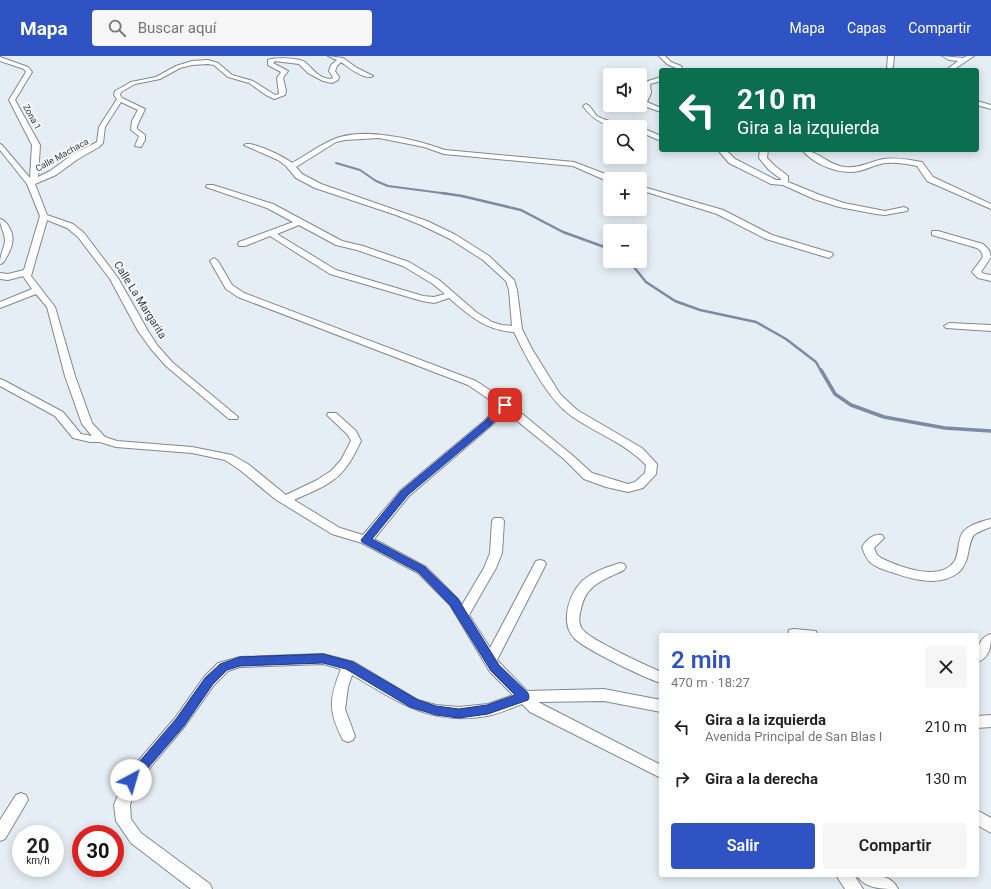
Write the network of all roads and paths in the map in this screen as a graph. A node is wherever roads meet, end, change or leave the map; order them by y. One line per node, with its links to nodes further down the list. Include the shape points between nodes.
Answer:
1 (331, 56): 7 (street)
2 (662, 56): 10 (street)
3 (891, 56): 9 (street)
4 (944, 56): 8 (street)
5 (971, 56): 8 (street)
6 (0, 59): 30 (street, Zona 1, via 26,68 29,72 12,100 36,145 35,176)
7 (341, 59): 12 (street); 14 (street, Calle Machaca, via 334,65 332,71 336,77 332,82 308,70 301,62 274,59 270,61 270,64 285,71 280,78 283,91 278,96 268,94 251,82 230,76 216,64 208,62 185,65 158,78 133,83 118,91 116,95)
8 (963, 60): 11 (street)
9 (890, 67)
10 (679, 68)
11 (952, 68)
12 (370, 76)
13 (659, 80): 18 (street, via 647,83 648,93 644,102)
14 (120, 99): 24 (street, via 142,109 135,118 134,125 134,130 142,135); 30 (street, Calle Machaca, via 102,127 100,143 97,146 75,157 53,173)
15 (979, 104): 17 (street)
16 (586, 106): 19 (street, via 595,117)
17 (991, 107)
18 (659, 109)
19 (603, 121)
20 (647, 132): 21 (street)
21 (659, 138)
22 (248, 145): 28 (street, via 281,158)
23 (0, 146): 30 (street)
24 (140, 146)
25 (724, 152): 31 (street, via 732,161 774,182)
26 (764, 152): 31 (street, via 763,158 785,178)
27 (808, 152): 34 (street, via 832,166 851,170 885,161 919,164 930,179)
28 (291, 167): 29 (street, via 334,141 379,136 426,145 444,152 574,164); 53 (street, via 299,176 318,186 424,223 453,237 486,258 510,280)
29 (603, 176)
30 (31, 183): 36 (street)
31 (784, 183): 35 (street, via 842,205 885,213)
32 (210, 187): 38 (street, via 270,206)
33 (647, 190): 42 (street, via 720,212 769,237)
34 (991, 209)
35 (904, 210)
36 (44, 216): 45 (street); 57 (street, Calle La Margarita, via 70,226 80,235 114,278 154,347 169,364)
37 (0, 221): 43 (street, via 9,238 9,248)
38 (300, 222): 39 (street); 49 (street, via 339,243 406,264 436,282)
39 (270, 233): 41 (street); 49 (street, via 333,272 422,298 434,300)
40 (935, 233): 47 (street, via 980,246 985,250 987,257 976,272)
41 (242, 244)
42 (829, 255)
43 (0, 261)
44 (214, 261): 55 (street, via 229,287 241,295 472,383)
45 (28, 272): 46 (street, via 8,277); 48 (street, via 27,276)
46 (0, 276)
47 (991, 278)
48 (37, 290): 50 (street); 58 (street, via 51,307 70,376 87,424)
49 (451, 295): 53 (street, via 489,324)
50 (0, 305)
51 (949, 326): 52 (street)
52 (991, 328)
53 (517, 329): 55 (street, via 556,396 573,412 638,450 652,464 650,474 639,485 628,488 588,476)
54 (0, 382): 58 (street, via 59,414 77,436)
55 (505, 405): 63 (street, via 488,423 405,493)
56 (332, 415): 59 (street, via 352,433 356,441 340,468 325,480)
57 (233, 417)
58 (101, 439): 59 (street, via 116,444 192,450 228,457)
59 (285, 500): 63 (street, via 336,531)
60 (498, 520): 66 (street, via 496,553)
61 (991, 523): 62 (street, via 975,528 968,534 961,560 955,569 941,575 923,576 874,559 868,547)
62 (878, 538)
63 (366, 540): 66 (street, via 422,570 454,602)
64 (540, 564): 69 (street)
65 (620, 567): 71 (street, via 590,581 577,597 572,621 578,634 598,647)
66 (462, 616): 69 (street)
67 (991, 639): 68 (street)
68 (979, 654)
69 (490, 660): 72 (street)
70 (349, 666): 72 (street, via 414,704 436,711 459,713 488,710); 76 (street, via 341,687 338,709); 84 (street, via 323,659 301,658 240,662 224,667 209,681 180,722 131,780 122,805 124,821 136,838)
71 (659, 677)
72 (524, 697): 73 (street, via 604,695); 77 (street, via 535,708)
73 (659, 706)
74 (991, 721): 75 (street)
75 (979, 722)
76 (348, 736)
77 (659, 771)
78 (21, 800): 81 (street)
79 (979, 818): 80 (street)
80 (991, 826)
81 (0, 834)
82 (846, 877): 85 (street)
83 (869, 877): 86 (street)
84 (204, 889)
85 (855, 889)
86 (890, 889)

